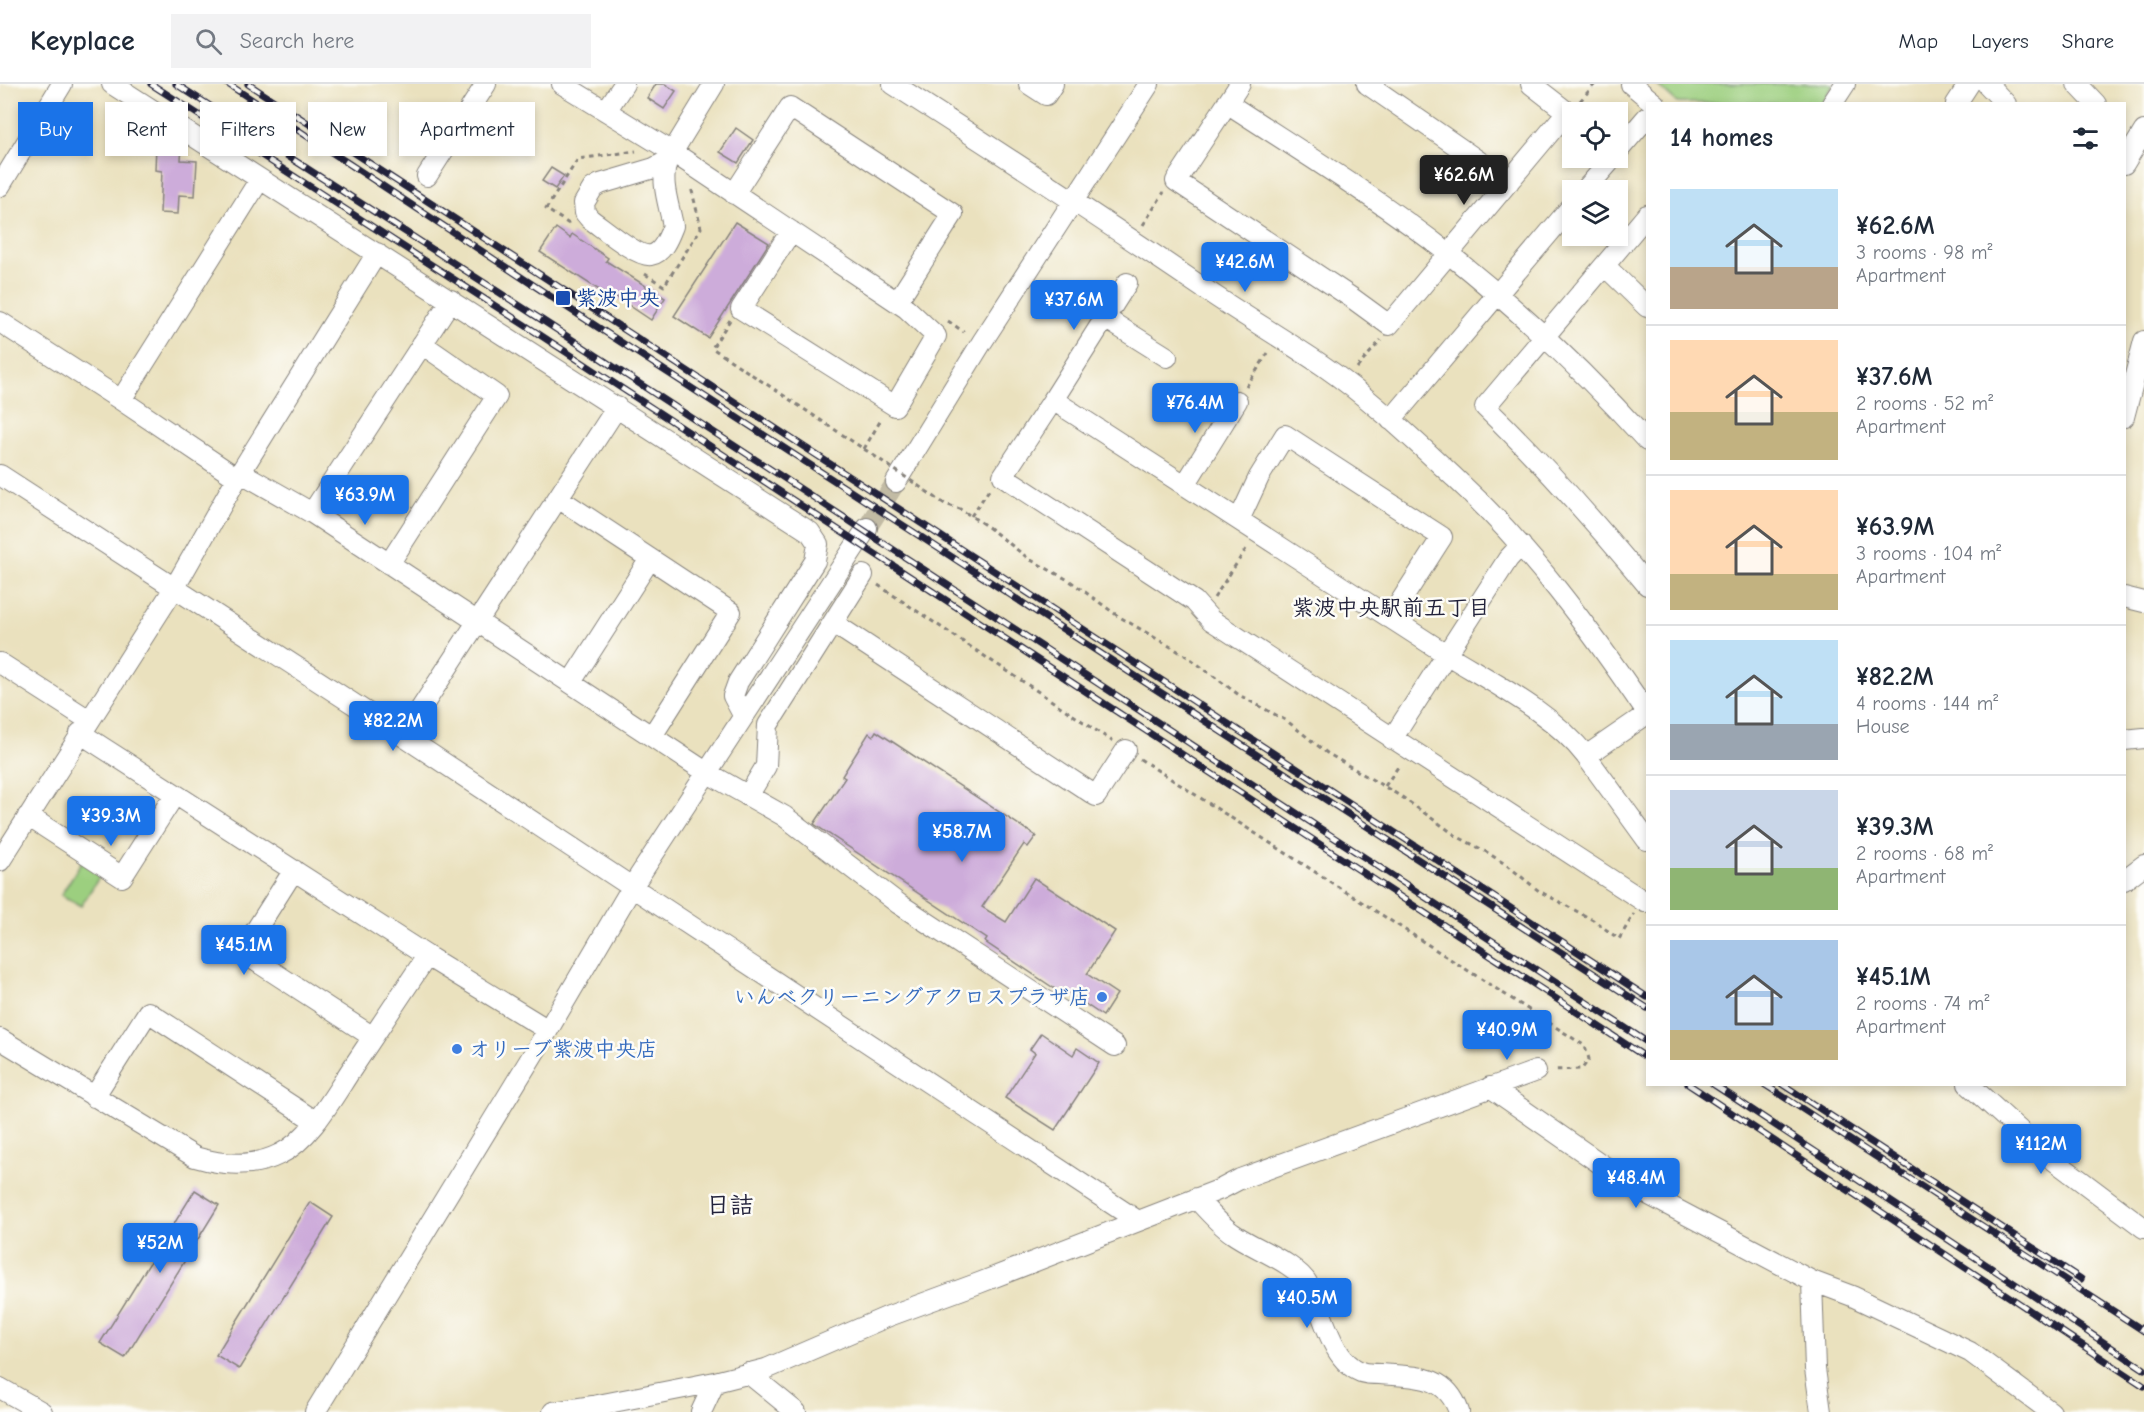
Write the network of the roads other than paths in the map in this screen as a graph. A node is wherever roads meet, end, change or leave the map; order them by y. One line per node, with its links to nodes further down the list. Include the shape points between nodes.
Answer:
1 (62, 84): 36 (street)
2 (112, 84): 33 (street)
3 (486, 84): 32 (street)
4 (562, 84): 25 (street)
5 (624, 84): 25 (street)
6 (714, 84): 29 (street)
7 (893, 84): 38 (street)
8 (1029, 84): 9 (street, via 1046,95)
9 (1053, 84)
10 (1149, 84): 38 (street)
11 (1240, 84): 24 (street)
12 (1366, 84): 35 (street)
13 (1531, 84): 35 (street, via 1567,112)
14 (1631, 84): 19 (street)
15 (1845, 84): 20 (street)
16 (1970, 84): 21 (street)
17 (1987, 84): 22 (street)
18 (2077, 84): 23 (street)
19 (1653, 102)
20 (1833, 102)
21 (1957, 102)
22 (2004, 102)
23 (2094, 102)
24 (1227, 103): 43 (street, via 1392,212); 43 (street, via 1176,181 1389,325)
25 (606, 111): 29 (street)
26 (1646, 118): 28 (street)
27 (2137, 138): 30 (street)
28 (1628, 139)
29 (669, 156): 29 (street, via 663,172 673,226 661,249 648,256 590,219 584,203 600,184 654,168); 37 (street)
30 (2126, 160)
31 (1604, 168): 34 (street)
32 (427, 176)
33 (260, 179): 42 (street); 57 (street)
34 (1594, 180)
35 (1509, 182): 43 (street)
36 (0, 186)
37 (734, 194): 41 (street); 48 (street, via 790,107 953,214)
38 (1073, 201): 62 (street, via 1324,367); 66 (street)
39 (1646, 216): 44 (street)
40 (1562, 218): 46 (street)
41 (791, 231): 48 (street); 48 (street, via 741,309 895,406 936,336)
42 (377, 253): 47 (street); 65 (street)
43 (1448, 254): 46 (street)
44 (1605, 266): 49 (street); 52 (street)
45 (1127, 283): 50 (street)
46 (1497, 295): 52 (street); 62 (street)
47 (451, 300): 54 (street); 60 (street)
48 (897, 302)
49 (1646, 306)
50 (1105, 318): 55 (street); 58 (street)
51 (0, 322): 57 (street)
52 (1545, 336): 63 (street); 76 (street, via 1485,407 1586,510)
53 (2144, 340): 56 (street)
54 (422, 345): 69 (street); 74 (street, via 497,396)
55 (1167, 357)
56 (2142, 361): 61 (street)
57 (121, 400): 65 (street)
58 (1053, 400): 67 (street); 93 (street, via 1003,476 1194,601 1211,620)
59 (1237, 401): 67 (street)
60 (617, 407): 68 (street); 87 (street, via 810,531 818,544 815,561 738,682 733,696)
61 (2126, 411)
62 (1391, 420): 72 (street, via 1457,479)
63 (1646, 440)
64 (0, 475): 77 (street)
65 (237, 478): 69 (street, via 248,476); 77 (street)
66 (896, 482)
67 (1185, 485): 70 (street)
68 (558, 498): 73 (street); 81 (street)
69 (312, 513): 74 (street)
70 (1239, 520): 80 (street); 80 (street, via 1285,435 1442,537)
71 (867, 528): 87 (street)
72 (1521, 545): 83 (street); 86 (street, via 1572,608)
73 (650, 559): 85 (street); 91 (street, via 731,612)
74 (389, 564): 81 (street)
75 (863, 575): 82 (street)
76 (1646, 584)
77 (175, 587): 89 (street); 90 (street)
78 (2126, 598): 79 (street)
79 (2144, 602)
80 (1390, 618): 83 (street)
81 (477, 622): 85 (street); 90 (street)
82 (833, 623): 95 (street, via 1096,796); 99 (street, via 768,725 766,766)
83 (1446, 654): 93 (street); 96 (street, via 1549,721)
84 (0, 663): 89 (street)
85 (571, 682): 91 (street)
86 (1646, 713)
87 (743, 715): 97 (street)
88 (1646, 715): 96 (street)
89 (84, 727): 98 (street); 100 (street)
90 (403, 736): 106 (street)
91 (652, 736): 97 (street)
92 (2144, 738): 94 (street)
93 (1392, 739): 107 (street)
94 (2126, 740)
95 (1126, 750)
96 (1586, 756): 101 (street)
97 (706, 772): 99 (street); 106 (street)
98 (175, 794): 100 (street, via 122,877); 104 (street)
99 (748, 796): 112 (street, via 784,816 899,904)
100 (28, 816): 102 (street)
101 (1646, 839)
102 (0, 861)
103 (2144, 865): 105 (street)
104 (294, 870): 108 (street); 110 (street, via 242,952)
105 (2126, 878)
106 (632, 887): 109 (street); 119 (street)
107 (1644, 900)
108 (427, 956): 109 (street); 110 (street)
109 (548, 1030): 126 (street)
110 (373, 1037): 117 (street)
111 (0, 1039): 116 (street)
112 (1115, 1046)
113 (1536, 1071): 115 (street)
114 (1970, 1086): 120 (street, via 2048,1156)
115 (1490, 1088): 118 (street); 121 (street, via 1634,1187)
116 (94, 1097): 117 (street, via 186,1152 214,1163 264,1161 298,1143); 117 (street, via 148,1012)
117 (315, 1121)
118 (1196, 1198): 119 (street); 130 (street, via 1231,1233 1300,1274 1347,1364 1362,1373 1437,1382 1455,1400)
119 (1138, 1221): 122 (street)
120 (2144, 1228)
121 (1812, 1281): 131 (street, via 1815,1369); 132 (street, via 1970,1352)
122 (748, 1373): 123 (street); 129 (street)
123 (715, 1382): 127 (street); 128 (street)
124 (0, 1388): 125 (street)
125 (42, 1412)
126 (315, 1412)
127 (553, 1412)
128 (701, 1412)
129 (796, 1412)
130 (1459, 1412)
131 (1821, 1412)
132 (2051, 1412)

